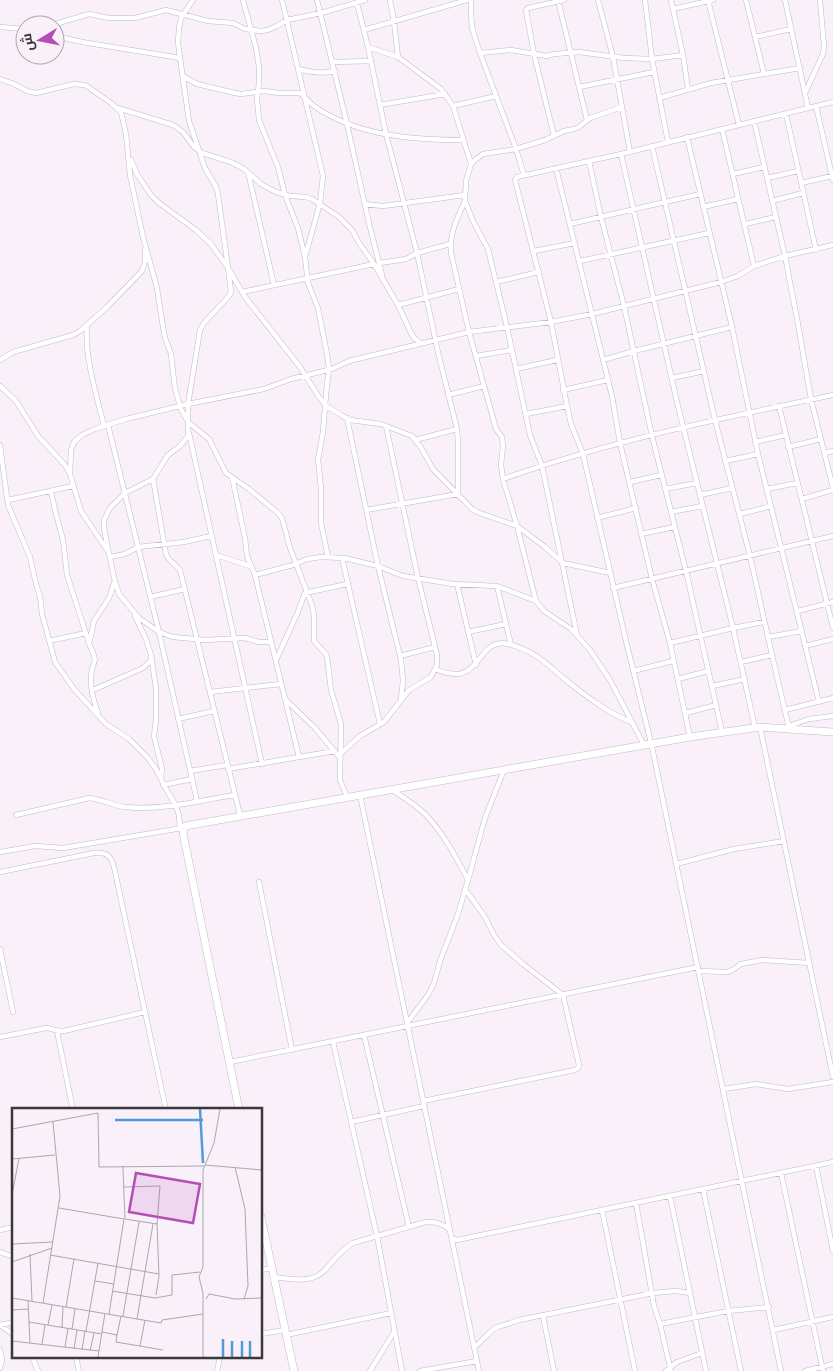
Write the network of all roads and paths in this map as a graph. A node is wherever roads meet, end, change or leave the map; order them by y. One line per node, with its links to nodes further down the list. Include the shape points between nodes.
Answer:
1 (193, 0): 20 (street)
2 (243, 0): 27 (street)
3 (282, 0): 21 (street)
4 (318, 0): 19 (street)
5 (365, 0): 17 (street)
6 (390, 0): 23 (street)
7 (467, 0): 23 (street)
8 (471, 0): 33 (street, via 472,28)
9 (560, 0): 32 (street); 34 (street, via 527,9)
10 (598, 0): 37 (street)
11 (645, 0): 39 (street)
12 (672, 0): 18 (street)
13 (710, 0): 18 (street); 50 (street)
14 (746, 0): 29 (street)
15 (785, 0): 26 (street)
16 (820, 0): 55 (street, via 822,54)
17 (357, 3): 19 (street); 28 (street)
18 (673, 9): 35 (street)
19 (320, 13): 21 (street); 41 (street)
20 (183, 15): 22 (street, via 166,10 135,18 89,14); 27 (street, via 233,23); 38 (street, via 178,42)
21 (287, 20): 27 (street, via 268,30); 43 (street)
22 (65, 21)
23 (394, 22): 28 (street); 36 (street)
24 (0, 27): 25 (street)
25 (15, 28)
26 (791, 28): 29 (street); 42 (street)
27 (251, 30): 53 (street, via 259,67)
28 (364, 30): 31 (street)
29 (755, 37): 46 (street)
30 (65, 38): 38 (street)
31 (368, 47): 36 (street); 40 (street)
32 (570, 52): 34 (street, via 548,56); 37 (street); 51 (street)
33 (480, 53): 34 (street, via 511,50); 57 (street)
34 (534, 54): 73 (street)
35 (683, 55): 39 (street); 52 (street)
36 (398, 57): 54 (street)
37 (613, 57): 39 (street); 49 (street)
38 (180, 58): 47 (street)
39 (652, 59): 45 (street)
40 (371, 61): 41 (street); 60 (street)
41 (333, 62): 44 (street)
42 (800, 68): 46 (street); 55 (street)
43 (298, 69): 44 (street, via 314,73); 56 (street)
44 (335, 71): 69 (street)
45 (654, 72): 49 (street); 58 (street)
46 (764, 74): 50 (street)
47 (183, 76): 53 (street, via 197,84 235,93); 81 (street, via 189,122)
48 (0, 79): 64 (street, via 36,94 74,84 85,85)
49 (617, 80): 51 (street); 62 (street)
50 (728, 80): 52 (street); 70 (street)
51 (579, 87): 67 (street)
52 (688, 89): 58 (street)
53 (258, 92): 56 (street, via 297,92); 98 (street, via 259,120 278,167)
54 (445, 94): 60 (street); 61 (street)
55 (805, 94): 65 (street)
56 (304, 96): 69 (street, via 314,106); 103 (street, via 324,176)
57 (496, 96): 61 (street); 78 (street)
58 (659, 98): 76 (street)
59 (833, 102): 63 (street)
60 (380, 104): 72 (street)
61 (453, 106): 75 (street)
62 (622, 106): 67 (street); 82 (street)
63 (816, 106): 65 (street); 80 (street)
64 (117, 108): 81 (street, via 173,125); 84 (street, via 124,123)
65 (808, 108): 66 (street)
66 (786, 114): 68 (street); 90 (street)
67 (587, 120): 73 (street)
68 (754, 121): 70 (street); 87 (street)
69 (347, 124): 72 (street); 104 (street)
70 (739, 125): 71 (street)
71 (722, 129): 74 (street); 91 (street)
72 (386, 134): 75 (street); 105 (street)
73 (554, 136): 78 (street)
74 (687, 138): 76 (street); 97 (street)
75 (464, 140): 86 (street)
76 (668, 142): 77 (street)
77 (652, 146): 82 (street); 102 (street)
78 (516, 149): 86 (street, via 483,154); 92 (street)
79 (833, 149): 80 (street)
80 (826, 151): 94 (street)
81 (200, 152): 89 (street); 128 (street, via 218,194)
82 (630, 152): 83 (street)
83 (621, 154): 85 (street); 107 (street)
84 (129, 156): 115 (street); 128 (street, via 151,195 205,238)
85 (589, 161): 88 (street); 109 (street)
86 (471, 164): 99 (street)
87 (764, 167): 91 (street); 93 (street)
88 (556, 168): 92 (street); 110 (street)
89 (248, 171): 98 (street, via 266,187); 133 (street)
90 (798, 171): 93 (street); 95 (street)
91 (733, 174): 100 (street)
92 (524, 175): 120 (street, via 516,180)
93 (767, 178): 101 (street)
94 (832, 178): 95 (street)
95 (801, 183): 96 (street)
96 (803, 193): 101 (street); 119 (street)
97 (700, 194): 102 (street); 106 (street)
98 (285, 195): 103 (street, via 306,197); 124 (street)
99 (465, 198): 105 (street); 116 (street); 131 (street, via 488,249)
100 (738, 199): 106 (street); 111 (street)
101 (772, 201): 108 (street)
102 (665, 202): 107 (street); 114 (street)
103 (320, 203): 124 (street); 126 (street, via 348,224)
104 (365, 204): 105 (street); 126 (street)
105 (404, 204): 121 (street)
106 (703, 207): 112 (street)
107 (633, 210): 109 (street); 118 (street)
108 (776, 217): 111 (street); 123 (street)
109 (601, 218): 110 (street); 122 (street)
110 (570, 224): 113 (street)
111 (745, 224): 127 (street)
112 (709, 233): 114 (street); 132 (street)
113 (575, 242): 120 (street); 125 (street)
114 (673, 242): 118 (street); 135 (street)
115 (145, 243): 143 (street, via 142,271); 171 (street)
116 (450, 244): 121 (street); 134 (street)
117 (833, 245): 119 (street)
118 (643, 248): 122 (street); 138 (street)
119 (816, 250): 123 (street)
120 (534, 251): 129 (street)
121 (417, 253): 126 (street, via 406,259); 137 (street)
122 (610, 255): 125 (street); 140 (street)
123 (784, 256): 127 (street); 168 (street)
124 (305, 257): 130 (street)
125 (580, 261): 141 (street)
126 (377, 264): 130 (street); 139 (street)
127 (754, 266): 132 (street)
128 (228, 268): 136 (street); 169 (street, via 231,292 200,330)
129 (539, 272): 131 (street); 142 (street)
130 (308, 277): 133 (street); 158 (street, via 318,308)
131 (496, 282): 144 (street)
132 (720, 282): 135 (street); 145 (street)
133 (274, 285): 136 (street)
134 (459, 289): 137 (street); 146 (street)
135 (685, 291): 138 (street); 147 (street)
136 (242, 292): 160 (street)
137 (426, 297): 139 (street); 148 (street)
138 (655, 299): 140 (street); 149 (street)
139 (398, 305): 150 (street, via 414,338)
140 (624, 306): 141 (street); 152 (street)
141 (592, 314): 142 (street); 156 (street)
142 (551, 322): 144 (street); 155 (street)
143 (87, 326): 154 (street, via 72,335 18,350); 179 (street, via 85,340 94,387)
144 (507, 327): 146 (street); 151 (street)
145 (732, 327): 147 (street); 174 (street)
146 (469, 332): 148 (street); 153 (street)
147 (696, 336): 149 (street); 159 (street)
148 (436, 340): 150 (street); 166 (street)
149 (664, 343): 152 (street); 161 (street)
150 (421, 344): 158 (street, via 349,361)
151 (512, 350): 153 (street); 157 (street)
152 (634, 351): 156 (street); 185 (street)
153 (476, 356): 164 (street)
154 (0, 360)
155 (557, 360): 157 (street); 165 (street)
156 (602, 360): 162 (street)
157 (516, 369): 175 (street)
158 (329, 370): 160 (street); 170 (street)
159 (704, 371): 161 (street); 177 (street)
160 (305, 375): 169 (street, via 264,389); 170 (street)
161 (672, 378): 182 (street)
162 (608, 380): 165 (street); 189 (street)
163 (0, 386): 198 (street, via 16,401 38,436)
164 (484, 386): 166 (street); 202 (street, via 496,429 502,437)
165 (563, 390): 172 (street)
166 (448, 395): 181 (street)
167 (833, 395): 168 (street)
168 (811, 400): 173 (street); 186 (street)
169 (188, 404): 171 (street); 178 (street)
170 (325, 405): 176 (street); 239 (street, via 318,460 322,488 321,523)
171 (180, 406): 178 (street); 179 (street)
172 (567, 406): 175 (street); 194 (street)
173 (779, 406): 174 (street); 184 (street)
174 (750, 412): 177 (street); 188 (street)
175 (526, 414): 197 (street)
176 (347, 418): 180 (street); 222 (street)
177 (715, 420): 182 (street); 196 (street)
178 (188, 422): 183 (street); 201 (street, via 208,439 224,470)
179 (106, 425): 198 (street, via 74,442); 213 (street)
180 (386, 426): 187 (street); 218 (street)
181 (457, 428): 187 (street); 214 (street)
182 (684, 428): 185 (street); 205 (street)
183 (188, 429): 203 (street, via 188,436 168,455); 229 (street)
184 (786, 435): 188 (street); 191 (street)
185 (652, 436): 189 (street); 199 (street)
186 (821, 439): 191 (street); 193 (street)
187 (415, 440): 214 (street, via 433,469)
188 (755, 442): 195 (street)
189 (620, 443): 194 (street); 204 (street)
190 (0, 445): 217 (street)
191 (788, 447): 206 (street)
192 (833, 451): 193 (street)
193 (825, 453): 200 (street)
194 (583, 454): 197 (street); 225 (street)
195 (758, 454): 196 (street); 210 (street)
196 (725, 461): 208 (street)
197 (542, 466): 202 (street); 241 (street)
198 (70, 474): 207 (street)
199 (661, 475): 204 (street); 209 (street)
200 (832, 476): 211 (street)
201 (232, 477): 242 (street, via 280,515); 244 (street)
202 (503, 479): 226 (street)
203 (153, 480): 213 (street); 232 (street)
204 (630, 482): 221 (street)
205 (697, 483): 209 (street); 215 (street)
206 (797, 483): 210 (street); 216 (street)
207 (73, 486): 212 (street); 235 (street, via 81,511)
208 (732, 488): 215 (street); 224 (street)
209 (665, 489): 223 (street)
210 (767, 489): 220 (street)
211 (833, 489): 216 (street)
212 (51, 490): 217 (street); 271 (street, via 63,540 67,575)
213 (125, 493): 233 (street); 235 (street, via 110,508 104,520)
214 (458, 494): 218 (street); 226 (street, via 472,510)
215 (700, 495): 219 (street)
216 (802, 499): 231 (street)
217 (8, 500): 278 (street, via 30,557)
218 (403, 504): 222 (street); 249 (street)
219 (702, 506): 223 (street); 243 (street)
220 (771, 506): 224 (street); 234 (street)
221 (636, 508): 225 (street); 228 (street)
222 (366, 510): 245 (street)
223 (671, 512): 227 (street)
224 (740, 514): 237 (street)
225 (597, 518): 247 (street)
226 (517, 526): 241 (street); 259 (street)
227 (674, 527): 228 (street); 246 (street)
228 (641, 534): 250 (street)
229 (212, 536): 232 (street); 236 (street)
230 (833, 536): 231 (street)
231 (812, 541): 234 (street); 261 (street)
232 (165, 544): 233 (street); 256 (street, via 167,557 178,568)
233 (138, 547): 238 (street); 258 (street)
234 (781, 548): 237 (street); 262 (street)
235 (108, 550): 238 (street)
236 (216, 555): 244 (street); 275 (street)
237 (750, 556): 243 (street); 264 (street)
238 (110, 557): 251 (street)
239 (328, 557): 240 (street); 242 (street, via 307,559)
240 (342, 558): 245 (street); 252 (street)
241 (563, 563): 247 (street); 272 (street)
242 (296, 564): 248 (street); 257 (street)
243 (717, 564): 246 (street); 266 (street)
244 (250, 566): 248 (street)
245 (378, 566): 249 (street); 286 (street)
246 (686, 571): 250 (street); 273 (street)
247 (610, 574): 255 (street)
248 (255, 575): 279 (street)
249 (418, 578): 253 (street); 284 (street)
250 (652, 579): 255 (street); 281 (street)
251 (115, 582): 263 (street, via 119,594); 280 (street, via 94,621)
252 (347, 584): 257 (street); 314 (street)
253 (457, 584): 254 (street); 270 (street)
254 (497, 586): 259 (street); 265 (street)
255 (613, 588): 293 (street)
256 (185, 589): 258 (street); 276 (street)
257 (307, 591): 288 (street); 322 (street, via 314,616 314,641 326,654 331,690 341,724)
258 (150, 597): 269 (street)
259 (536, 600): 272 (street, via 544,611)
260 (833, 602): 261 (street)
261 (827, 604): 262 (street); 267 (street)
262 (798, 611): 268 (street)
263 (133, 612): 269 (street); 287 (street)
264 (764, 622): 266 (street); 274 (street)
265 (506, 624): 270 (street); 282 (street)
266 (733, 628): 273 (street); 290 (street)
267 (833, 628)
268 (802, 631): 274 (street); 283 (street)
269 (159, 632): 276 (street); 312 (street)
270 (468, 632): 291 (street)
271 (86, 633): 278 (street); 280 (street)
272 (577, 635): 313 (street, via 601,665)
273 (700, 636): 281 (street); 294 (street)
274 (768, 637): 285 (street)
275 (235, 638): 276 (street); 279 (street); 299 (street)
276 (197, 639): 301 (street)
277 (833, 640): 283 (street)
278 (50, 641): 310 (street, via 59,669)
279 (271, 642): 288 (street)
280 (89, 643): 300 (street, via 95,658 90,675)
281 (670, 643): 289 (street)
282 (512, 645): 291 (street, via 492,646); 313 (street, via 548,663 588,697)
283 (805, 646): 304 (street)
284 (435, 647): 286 (street); 292 (street)
285 (772, 655): 290 (street); 307 (street)
286 (400, 656): 305 (street, via 403,681)
287 (152, 659): 300 (street, via 143,668); 329 (street, via 156,691 154,736 162,769)
288 (276, 660): 297 (street)
289 (673, 661): 293 (street); 295 (street)
290 (741, 662): 296 (street)
291 (476, 665): 292 (street, via 459,674)
292 (435, 669): 305 (street, via 431,677 413,686)
293 (633, 671): 320 (street)
294 (708, 671): 295 (street); 298 (street)
295 (678, 678): 309 (street)
296 (745, 679): 298 (street); 315 (street)
297 (281, 684): 299 (street); 303 (street)
298 (712, 686): 306 (street)
299 (246, 688): 301 (street); 324 (street)
300 (92, 690): 310 (street)
301 (210, 692): 308 (street)
302 (833, 698): 304 (street)
303 (285, 699): 321 (street); 323 (street)
304 (819, 702): 307 (street)
305 (399, 703): 314 (street)
306 (716, 705): 309 (street); 317 (street)
307 (785, 710): 316 (street)
308 (214, 711): 312 (street); 325 (street)
309 (686, 713): 319 (street)
310 (100, 716): 329 (street, via 142,751)
311 (833, 716): 316 (street, via 809,719)
312 (178, 720): 327 (street)
313 (631, 722): 320 (street)
314 (380, 724): 322 (street, via 360,736)
315 (757, 727): 316 (street); 317 (street); 340 (street)
316 (789, 727): 318 (street)
317 (722, 732): 319 (street)
318 (833, 733)
319 (690, 737): 320 (street)
320 (648, 744): 326 (street); 342 (street)
321 (335, 751): 322 (street); 323 (street)
322 (340, 756): 334 (street, via 340,780)
323 (299, 757): 324 (street)
324 (262, 764): 325 (street)
325 (228, 767): 327 (street); 332 (street)
326 (504, 770): 331 (street); 344 (street, via 485,818)
327 (190, 771): 328 (street)
328 (192, 779): 330 (street); 335 (street)
329 (161, 780): 330 (street)
330 (163, 785): 336 (street)
331 (392, 790): 333 (street); 344 (street, via 434,824)
332 (235, 795): 335 (street); 338 (street)
333 (360, 795): 334 (street); 353 (street)
334 (347, 797): 338 (street)
335 (198, 801): 336 (street)
336 (175, 804): 337 (street, via 126,807 89,798); 339 (street)
337 (16, 815)
338 (240, 815): 339 (street, via 188,824)
339 (182, 828): 341 (street, via 63,848 35,846); 359 (street)
340 (784, 841): 342 (street); 348 (street)
341 (0, 852)
342 (676, 864): 349 (street)
343 (0, 872): 352 (street, via 94,853 110,857)
344 (468, 880): 346 (street)
345 (259, 882): 358 (street)
346 (465, 890): 350 (street, via 502,945); 353 (street, via 432,989)
347 (0, 949): 351 (street)
348 (809, 963): 349 (street, via 762,960 741,964 728,972); 360 (street)
349 (698, 969): 350 (street); 362 (street)
350 (563, 995): 353 (street); 363 (street, via 578,1068)
351 (12, 1012)
352 (145, 1012): 354 (street); 365 (street)
353 (407, 1024): 355 (street); 363 (street)
354 (57, 1031): 356 (street, via 46,1028); 364 (street)
355 (364, 1035): 357 (street); 367 (street)
356 (0, 1037)
357 (333, 1042): 358 (street); 368 (street)
358 (292, 1050): 359 (street)
359 (230, 1062): 366 (street)
360 (833, 1077)
361 (833, 1082): 362 (street, via 788,1089 756,1084)
362 (724, 1089): 372 (street)
363 (424, 1103): 367 (street); 378 (street)
364 (73, 1108)
365 (166, 1108)
366 (239, 1108)
367 (383, 1115): 368 (street); 377 (street)
368 (351, 1122): 380 (street)
369 (833, 1162): 370 (street)
370 (816, 1166): 371 (street); 384 (street)
371 (781, 1173): 372 (street); 399 (street)
372 (743, 1181): 373 (street); 393 (street)
373 (703, 1189): 374 (street); 394 (street)
374 (670, 1196): 375 (street); 391 (street)
375 (636, 1203): 376 (street); 390 (street)
376 (602, 1210): 382 (street); 392 (street)
377 (409, 1227): 378 (street, via 436,1222); 380 (street)
378 (450, 1230): 381 (street)
379 (263, 1232): 387 (street)
380 (377, 1236): 389 (street, via 342,1249 316,1277 300,1280); 395 (street)
381 (452, 1238): 382 (street); 383 (street)
382 (458, 1240): 383 (street)
383 (453, 1245): 407 (street)
384 (833, 1251)
385 (0, 1252): 386 (street)
386 (12, 1256)
387 (272, 1268): 388 (street); 389 (street)
388 (262, 1270)
389 (274, 1277): 403 (street)
390 (653, 1293): 391 (street); 392 (street); 400 (street)
391 (690, 1293): 397 (street)
392 (621, 1300): 396 (street); 427 (street)
393 (769, 1307): 394 (street); 402 (street)
394 (728, 1311): 397 (street); 430 (street)
395 (391, 1313): 403 (street); 404 (street)
396 (543, 1316): 407 (street, via 495,1328); 426 (street)
397 (695, 1317): 400 (street); 409 (street)
398 (833, 1317): 399 (street)
399 (812, 1321): 402 (street); 417 (street)
400 (660, 1324): 416 (street)
401 (0, 1325): 405 (street)
402 (773, 1330): 431 (street)
403 (286, 1332): 406 (street); 421 (street)
404 (395, 1332): 422 (street); 423 (street)
405 (12, 1334)
406 (262, 1334)
407 (474, 1348): 413 (street)
408 (0, 1350): 415 (street)
409 (702, 1353): 416 (street, via 683,1359); 429 (street)
410 (32, 1358): 418 (street)
411 (76, 1358): 419 (street)
412 (220, 1358): 420 (street)
413 (477, 1361): 424 (street); 425 (street)
414 (833, 1364): 417 (street)
415 (0, 1368)
416 (671, 1369): 428 (street)
417 (822, 1369): 432 (street)
418 (38, 1371)
419 (79, 1371)
420 (217, 1371)
421 (294, 1371)
422 (370, 1371)
423 (402, 1371)
424 (420, 1371)
425 (479, 1371)
426 (554, 1371)
427 (635, 1371)
428 (666, 1371)
429 (706, 1371)
430 (741, 1371)
431 (782, 1371)
432 (805, 1371)

